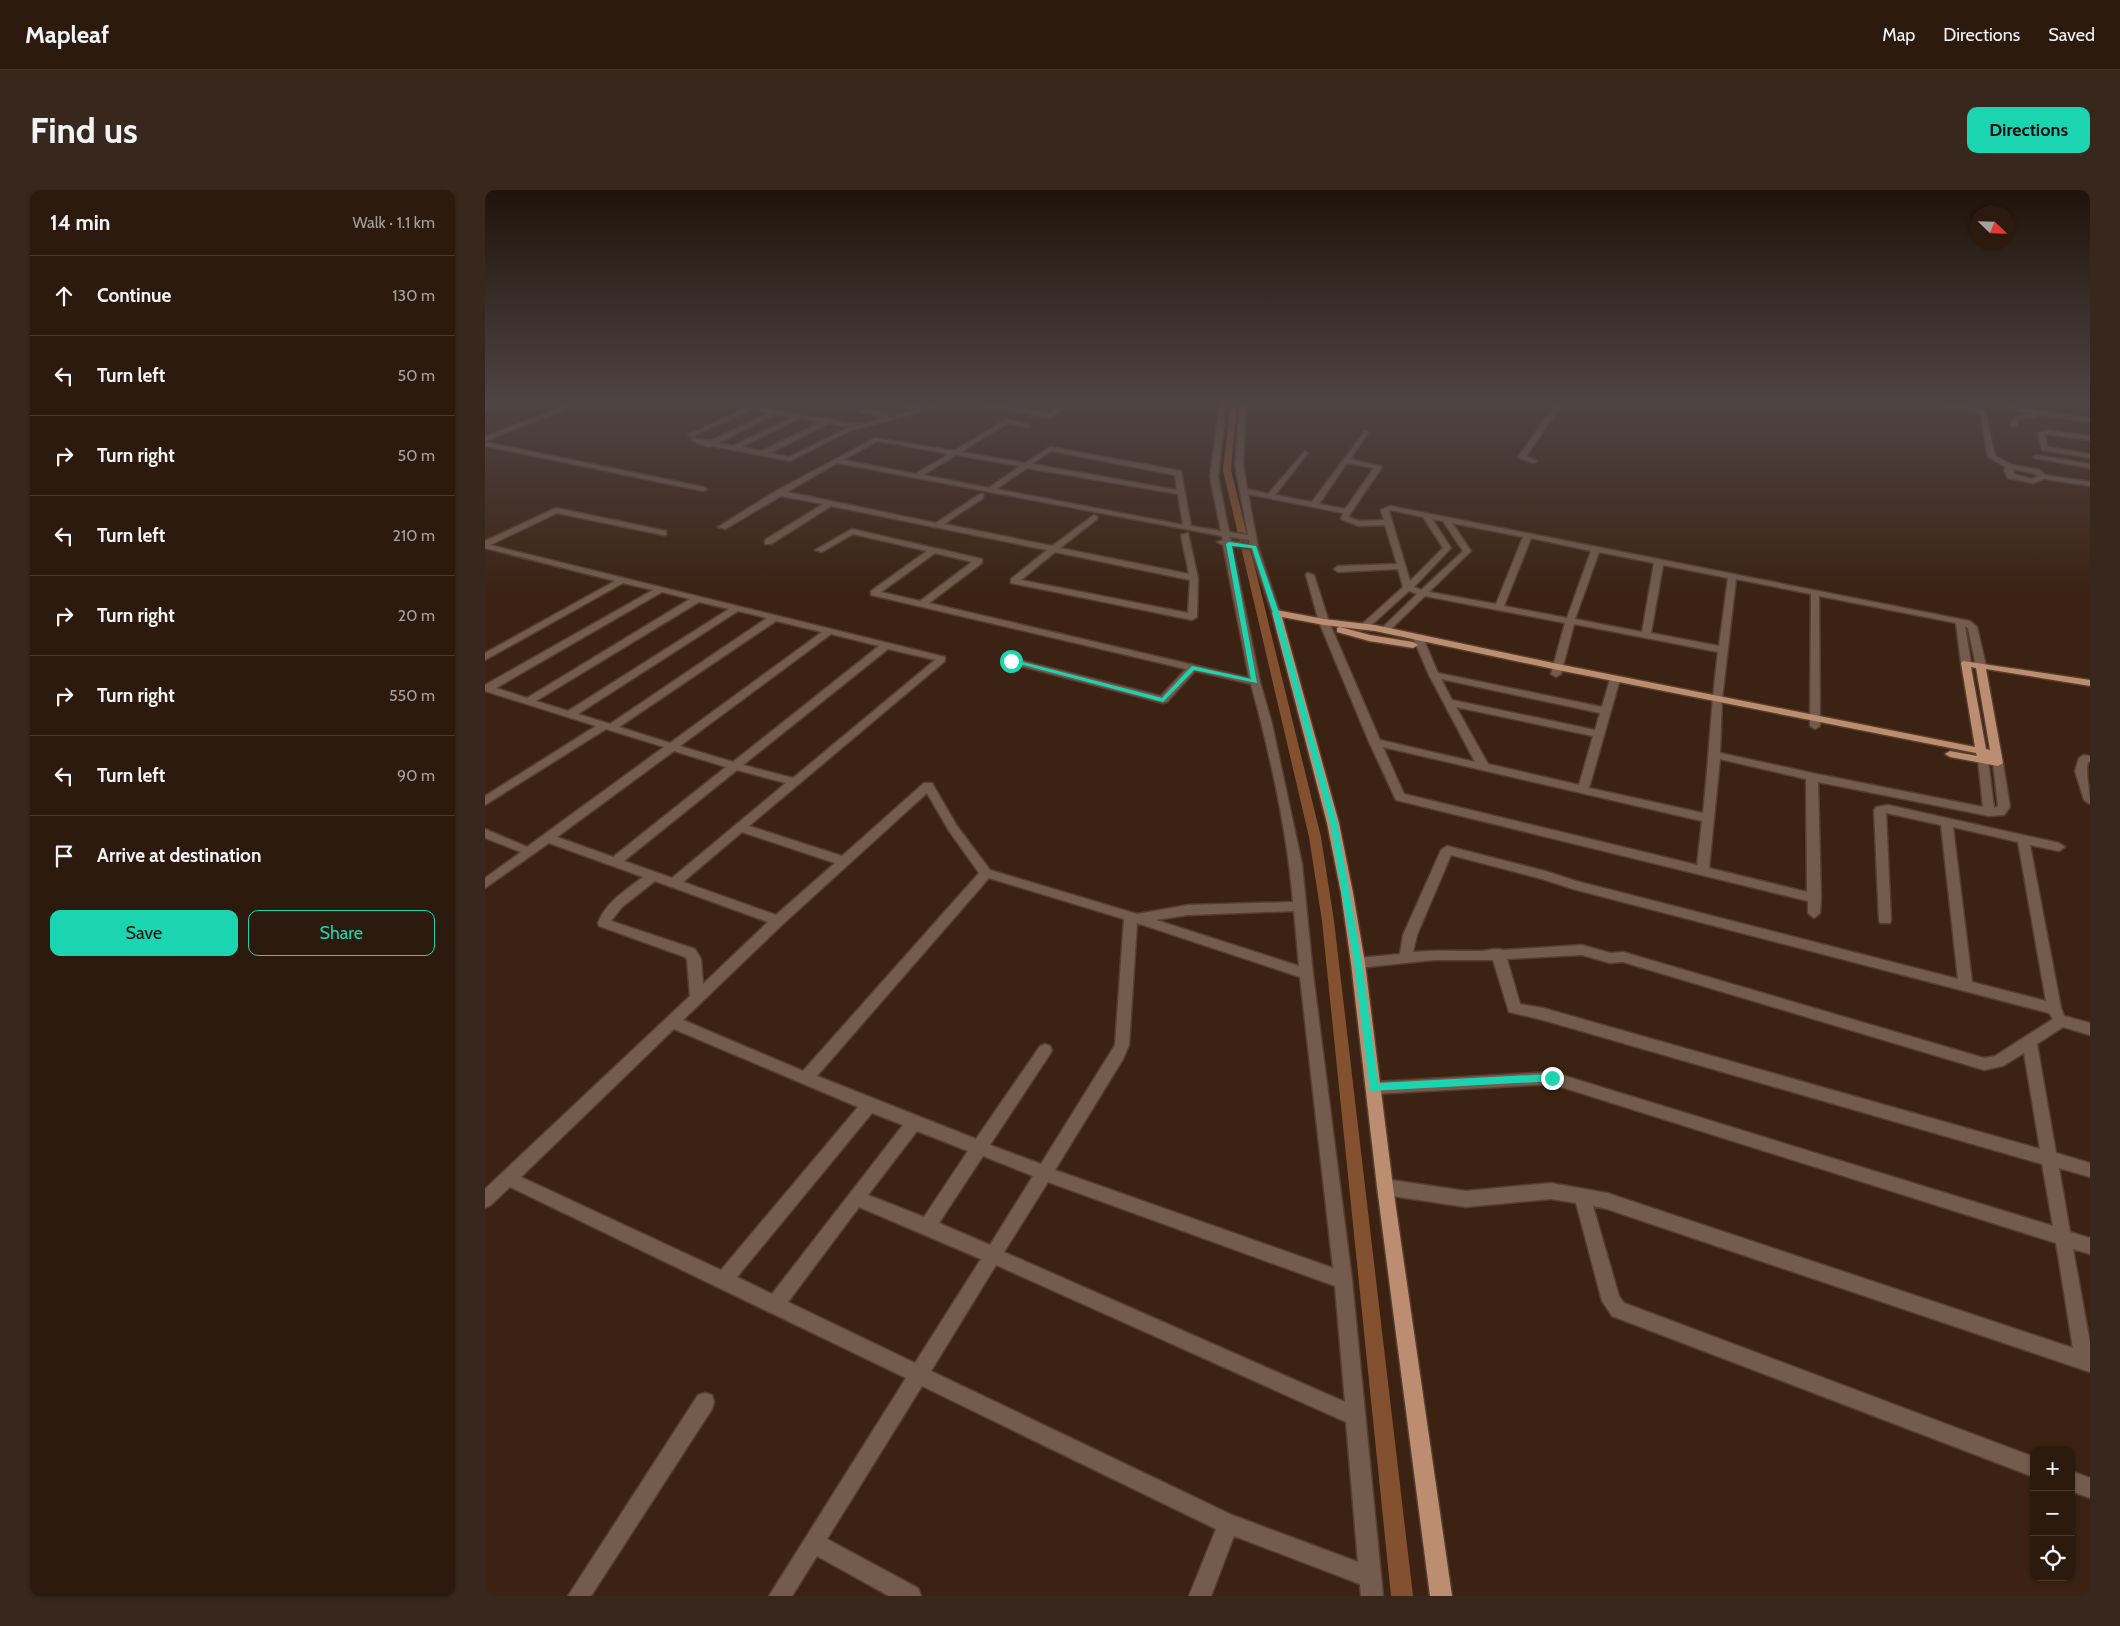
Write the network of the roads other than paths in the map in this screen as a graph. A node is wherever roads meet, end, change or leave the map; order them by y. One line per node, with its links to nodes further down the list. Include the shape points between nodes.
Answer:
1 (595, 467): 20 (street)
2 (825, 467): 23 (street)
3 (829, 467): 25 (street)
4 (866, 467): 15 (street)
5 (932, 467): 15 (street)
6 (1024, 467): 21 (street)
7 (1035, 467): 24 (street)
8 (1145, 467): 24 (street, via 1178,473)
9 (1215, 467): 39 (street, via 1218,502)
10 (1239, 467): 22 (street)
11 (1294, 467): 26 (street)
12 (1343, 467): 28 (street)
13 (1376, 467): 29 (street)
14 (2011, 467): 16 (street, via 2008,470); 17 (street, via 2037,472)
15 (917, 476): 21 (street)
16 (2015, 477): 17 (street); 18 (street)
17 (2043, 478): 19 (street)
18 (2007, 479)
19 (2090, 484)
20 (703, 489)
21 (989, 491): 36 (street)
22 (1244, 491): 26 (street); 41 (street)
23 (779, 492): 27 (street); 35 (street)
24 (1182, 493): 36 (street)
25 (980, 496): 31 (street); 34 (street)
26 (1269, 497): 28 (street)
27 (831, 503): 34 (street); 40 (street)
28 (1314, 505): 29 (street)
29 (1348, 512): 33 (street, via 1344,517 1353,523)
30 (1426, 515): 32 (street); 33 (street, via 1386,508); 54 (street, via 1447,548)
31 (1094, 517): 36 (street); 44 (street)
32 (1446, 519): 38 (street); 56 (street, via 1467,551)
33 (1389, 522): 48 (street)
34 (938, 525): 44 (street)
35 (722, 527)
36 (1186, 532): 39 (street); 52 (street)
37 (663, 533): 42 (street, via 556,510)
38 (1528, 535): 43 (street); 60 (street)
39 (1231, 540): 41 (street); 81 (street)
40 (768, 542)
41 (1250, 542): 62 (street)
42 (485, 545): 53 (street)
43 (1596, 548): 47 (street); 64 (street)
44 (1054, 549): 52 (street); 52 (street, via 1014,581 1192,618)
45 (819, 550): 46 (street, via 851,531)
46 (934, 550): 59 (street, via 979,561); 59 (street, via 875,593)
47 (1659, 561): 51 (street); 70 (street)
48 (1402, 566): 49 (street); 54 (street)
49 (1338, 569)
50 (1310, 575): 66 (street)
51 (1732, 576): 57 (street); 73 (street)
52 (1194, 578)
53 (622, 580): 55 (street); 74 (street)
54 (1409, 588): 56 (street); 67 (street)
55 (662, 589): 58 (street); 85 (street)
56 (1421, 593): 60 (street); 69 (street)
57 (1815, 593): 65 (street); 91 (street)
58 (699, 598): 61 (street); 86 (street)
59 (922, 604): 77 (street)
60 (1499, 607): 64 (street)
61 (737, 608): 63 (street); 90 (street)
62 (1276, 613): 66 (main road); 132 (main road, via 1333,823)
63 (775, 617): 68 (street); 92 (street)
64 (1570, 621): 70 (street); 78 (street)
65 (1960, 621): 76 (street); 79 (street, via 1972,627)
66 (1324, 622): 67 (main road); 71 (main road, via 1369,638); 94 (street)
67 (1364, 626): 69 (main road)
68 (826, 630): 72 (street); 95 (street)
69 (1385, 630): 71 (main road)
70 (1646, 636): 73 (street)
71 (1419, 642): 78 (main road); 80 (street)
72 (887, 645): 100 (street); 103 (street, via 942,659)
73 (1723, 650): 88 (street)
74 (485, 657)
75 (1011, 661): 77 (street, via 1163,700)
76 (1967, 667): 79 (main road); 97 (main road)
77 (1192, 668): 81 (street)
78 (1557, 670): 82 (main road)
79 (1982, 670): 83 (main road); 84 (main road); 98 (main road)
80 (1434, 675): 87 (street); 89 (street)
81 (1255, 682): 125 (street, via 1296,864)
82 (1614, 682): 88 (main road); 89 (street)
83 (2090, 683)
84 (2090, 688)
85 (487, 689): 86 (street)
86 (527, 702): 90 (street)
87 (1448, 702): 93 (street); 101 (street)
88 (1717, 702): 91 (main road); 96 (street)
89 (1604, 711): 93 (street)
90 (571, 714): 92 (street)
91 (1815, 722): 97 (main road)
92 (608, 726): 95 (street); 106 (street)
93 (1598, 734): 104 (street)
94 (1374, 742): 101 (street); 118 (street, via 1400,797)
95 (669, 746): 100 (street); 112 (street); 115 (street)
96 (1715, 755): 102 (street); 108 (street)
97 (1982, 756): 98 (main road); 107 (street)
98 (1997, 759): 107 (street, via 2004,807 2000,812)
99 (2090, 759): 105 (street, via 2084,758 2079,771)
100 (734, 766): 103 (street); 117 (street)
101 (1483, 766): 104 (street)
102 (1812, 777): 107 (street); 124 (street)
103 (795, 782): 110 (street)
104 (1583, 790): 108 (street)
105 (2090, 800)
106 (485, 801)
107 (1989, 812)
108 (1707, 818): 118 (street)
109 (1947, 823): 113 (street); 128 (street, via 1888,809 1880,810); 134 (street)
110 (741, 828): 116 (street); 122 (street)
111 (485, 833): 115 (street)
112 (548, 838): 117 (street); 123 (street)
113 (2023, 839): 114 (street); 136 (street)
114 (2059, 847)
115 (522, 848): 120 (street)
116 (844, 861): 119 (street, via 928,786 953,828); 129 (street)
117 (614, 862): 121 (street)
118 (1703, 870): 124 (street)
119 (986, 872): 127 (street); 142 (street)
120 (485, 874)
121 (653, 876): 122 (street); 135 (street, via 605,916 604,923 690,953 694,959)
122 (675, 883): 129 (street)
123 (485, 884)
124 (1815, 898): 126 (street)
125 (1299, 906): 127 (street, via 1188,910); 133 (street)
126 (1814, 913)
127 (1134, 917): 133 (street); 149 (street, via 1122,1045)
128 (1885, 920)
129 (779, 921): 135 (street)
130 (1498, 953): 131 (street); 140 (street, via 1582,950 1623,958 1984,1064 1999,1062); 147 (street, via 1514,1008)
131 (1405, 959): 132 (street); 134 (street, via 1409,934 1447,850)
132 (1358, 963): 143 (main road)
133 (1306, 974): 160 (street)
134 (1965, 984): 136 (street)
135 (697, 1000): 137 (street)
136 (2055, 1009): 138 (street)
137 (673, 1022): 142 (street); 150 (street)
138 (2061, 1022): 139 (street); 140 (street)
139 (2090, 1030)
140 (2030, 1044): 147 (street)
141 (1045, 1050): 146 (street)
142 (806, 1078): 144 (street)
143 (1374, 1088): 151 (main road); 156 (street, via 1552,1078)
144 (869, 1105): 145 (street); 159 (street)
145 (914, 1123): 146 (street); 152 (street)
146 (979, 1148): 149 (street); 155 (street)
147 (2049, 1157): 148 (street); 156 (street)
148 (2090, 1170)
149 (1044, 1173): 158 (street); 160 (street)
150 (507, 1178): 154 (street); 159 (street)
151 (1385, 1187): 153 (street, via 1466,1200 1551,1191); 177 (main road)
152 (856, 1198): 155 (street); 161 (street)
153 (1583, 1198): 162 (street, via 1607,1201); 166 (street, via 1611,1301 1618,1310)
154 (485, 1200)
155 (927, 1226): 158 (street)
156 (2064, 1239): 157 (street); 162 (street)
157 (2090, 1246)
158 (993, 1255): 163 (street); 165 (street)
159 (724, 1280): 161 (street)
160 (1343, 1280): 165 (street)
161 (775, 1304): 163 (street)
162 (2087, 1362)
163 (919, 1374): 169 (street); 170 (street)
164 (705, 1402): 172 (street)
165 (1355, 1416): 171 (street)
166 (2030, 1465)
167 (2075, 1482): 168 (street)
168 (2090, 1488)
169 (1228, 1524): 171 (street); 175 (street)
170 (813, 1543): 173 (street); 174 (street)
171 (1371, 1577): 176 (street)
172 (579, 1596)
173 (780, 1596)
174 (910, 1596)
175 (1200, 1596)
176 (1372, 1596)
177 (1441, 1596)

